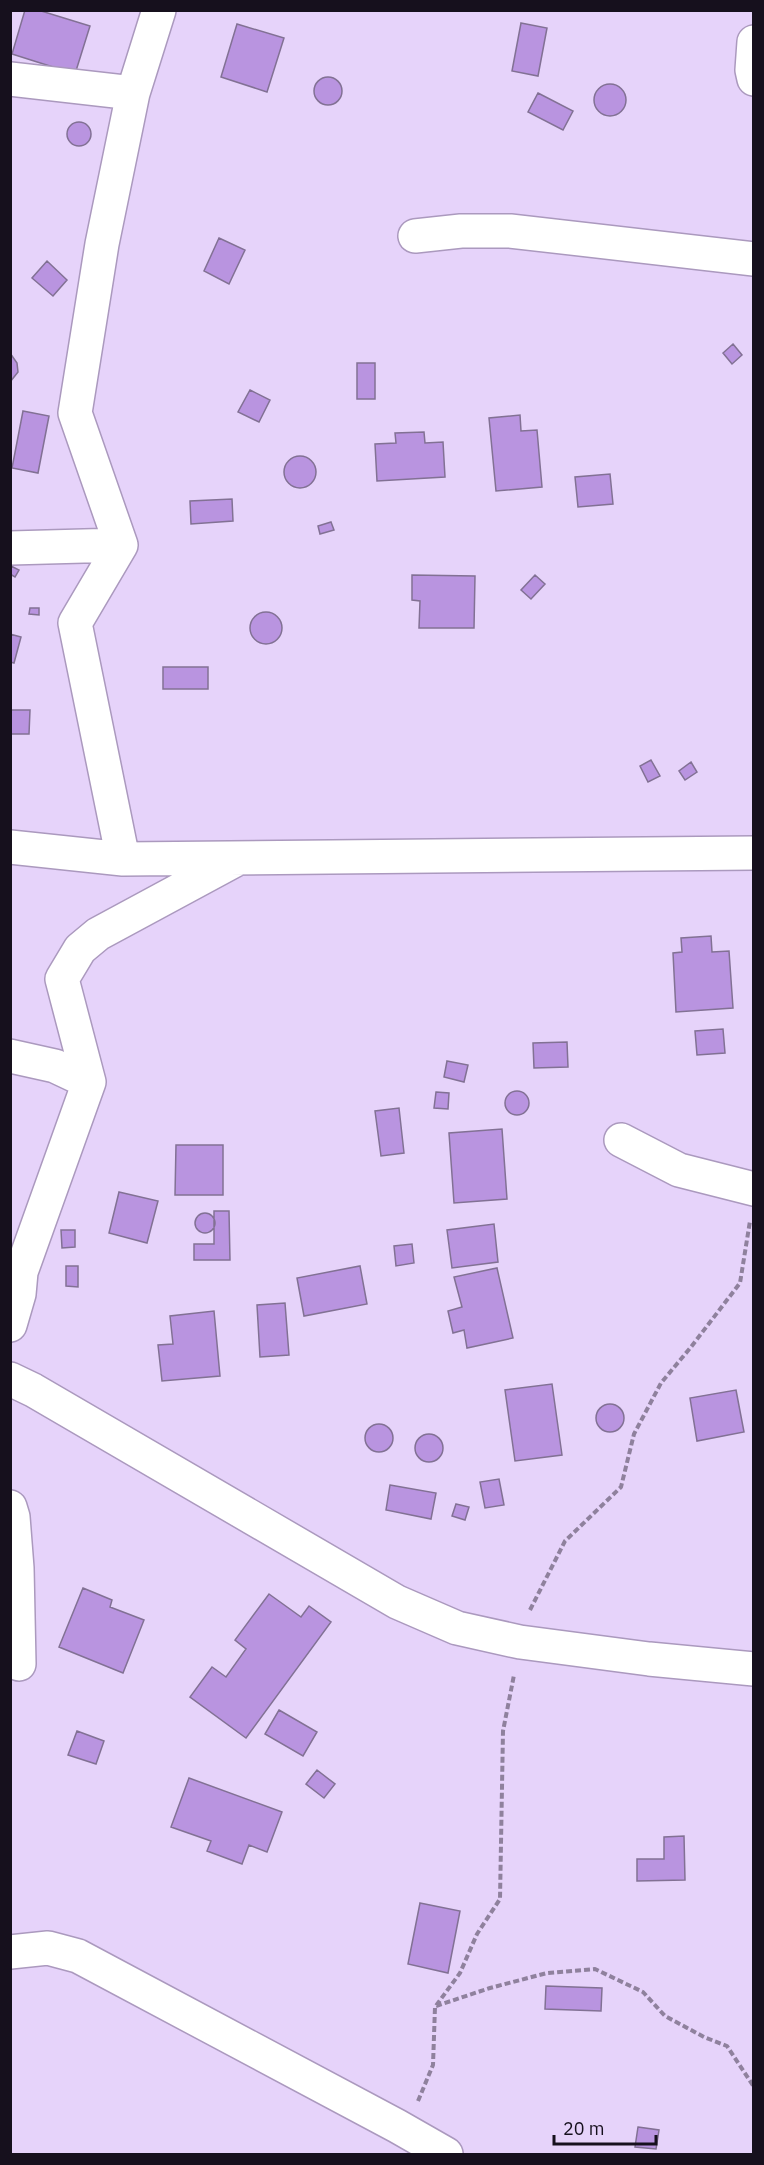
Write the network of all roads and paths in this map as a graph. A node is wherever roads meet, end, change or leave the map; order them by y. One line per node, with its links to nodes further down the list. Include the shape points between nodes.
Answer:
1 (159, 10): 5 (street)
2 (753, 42): 4 (street)
3 (10, 79): 5 (street)
4 (753, 79)
5 (133, 93): 8 (street, via 102,244 75,413)
6 (415, 236): 7 (street, via 510,231)
7 (753, 259)
8 (121, 545): 9 (street); 13 (street, via 75,623)
9 (10, 548)
10 (10, 847): 13 (street)
11 (753, 853): 12 (street)
12 (241, 857): 13 (street); 15 (street, via 98,934 72,960 62,979)
13 (123, 859)
14 (10, 1056): 15 (street, via 55,1066)
15 (89, 1082): 18 (street, via 21,1272)
16 (621, 1140): 17 (street, via 679,1170)
17 (753, 1189)
18 (10, 1325)
19 (10, 1379): 22 (street, via 397,1602 457,1628 520,1642)
20 (10, 1507): 21 (street, via 17,1568)
21 (19, 1664)
22 (753, 1669)
23 (10, 1952): 26 (street, via 48,1948 78,1956)
24 (435, 2007): 25 (path, via 547,1972 595,1969 643,1992 665,2016 727,2046)
25 (753, 2087)
26 (446, 2154)

